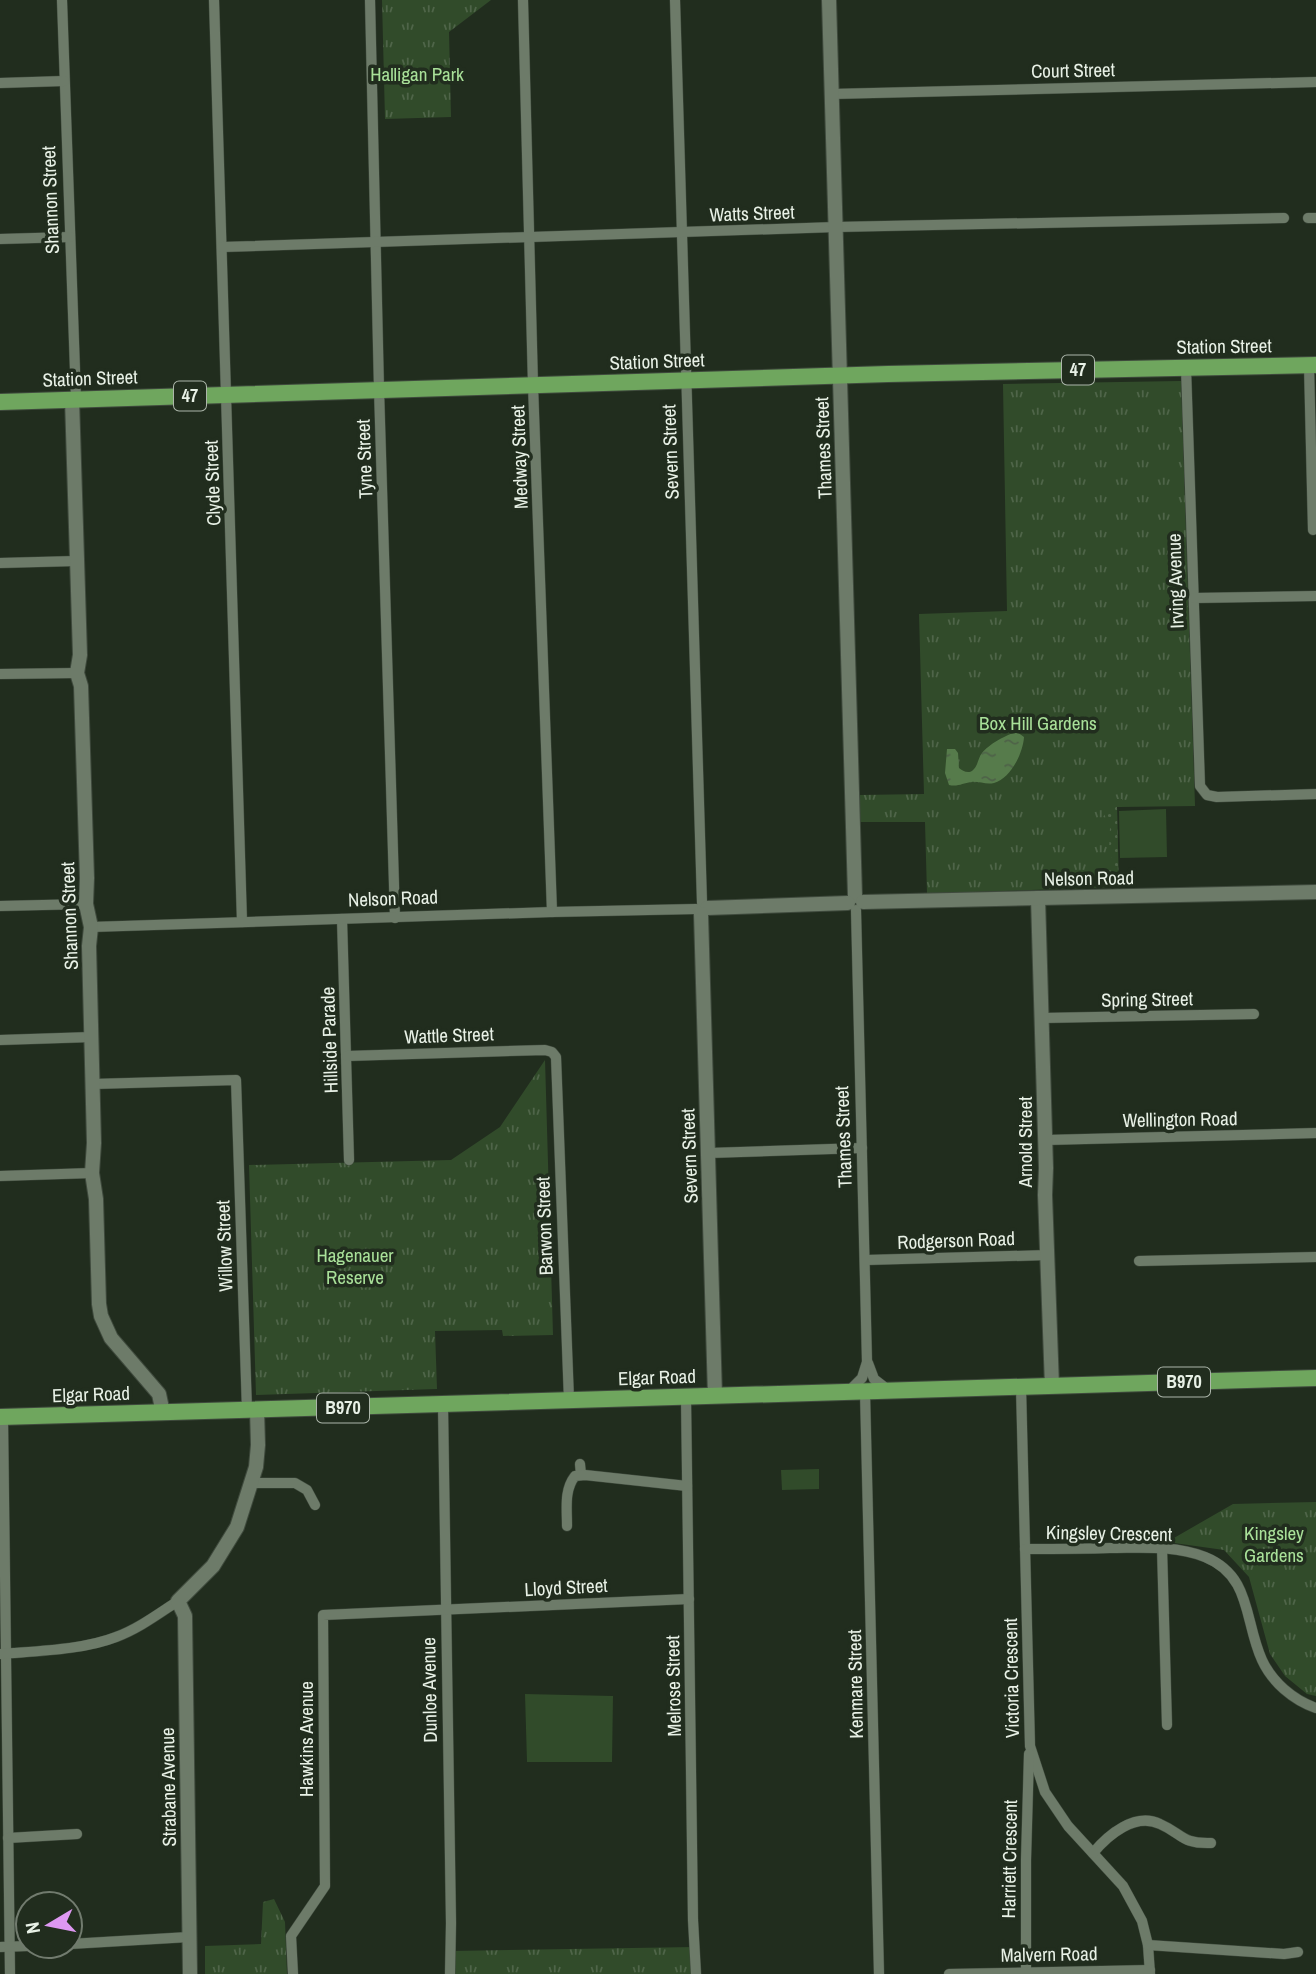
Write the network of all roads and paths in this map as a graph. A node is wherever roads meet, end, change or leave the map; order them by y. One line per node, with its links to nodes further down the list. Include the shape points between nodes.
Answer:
1 (62, 0): 7 (street, Shannon Street)
2 (214, 0): 18 (street, Clyde Street)
3 (370, 0): 17 (street, Tyne Street)
4 (523, 0): 15 (street, Medway Street)
5 (675, 0): 13 (street, Severn Street)
6 (829, 0): 10 (street, Thames Street)
7 (64, 81): 9 (street); 14 (street, Shannon Street)
8 (1316, 82): 10 (street, Court Street)
9 (0, 83)
10 (832, 94): 12 (street, Thames Street)
11 (1284, 218): 12 (street, Watts Street)
12 (836, 228): 13 (street, Watts Street); 21 (street, Thames Street)
13 (683, 233): 15 (street, Watts Street); 22 (street, Severn Street)
14 (70, 237): 16 (street); 26 (street, Shannon Street)
15 (529, 237): 17 (street, Watts Street); 23 (street, Medway Street)
16 (0, 239)
17 (376, 242): 18 (street, Watts Street); 24 (street, Tyne Street)
18 (222, 247): 25 (street, Clyde Street)
19 (1312, 365): 20 (main road, Station Street / 47); 28 (street)
20 (1186, 368): 21 (main road, Station Street / 47); 32 (street, Irving Avenue)
21 (840, 376): 22 (main road, Station Street / 47); 38 (street, Thames Street)
22 (687, 381): 23 (main road, Station Street / 47); 41 (street, Severn Street)
23 (534, 385): 24 (main road, Station Street / 47); 42 (street, Medway Street)
24 (379, 389): 25 (main road, Station Street / 47); 43 (street, Tyne Street)
25 (227, 395): 26 (main road, Station Street / 47); 45 (street, Clyde Street)
26 (74, 399): 27 (main road, Station Street / 47); 29 (street, Shannon Street)
27 (0, 402)
28 (1313, 530)
29 (76, 561): 30 (street); 33 (street, Shannon Street)
30 (0, 563)
31 (1316, 596): 32 (street)
32 (1194, 598): 35 (street, Irving Avenue, via 1199,782 1204,792 1217,797)
33 (77, 673): 34 (street); 39 (street, Shannon Street)
34 (0, 674)
35 (1316, 794)
36 (1316, 892): 37 (street, Nelson Road)
37 (1038, 898): 38 (street, Nelson Road); 48 (street, Arnold Street)
38 (856, 903): 41 (street, Nelson Road); 56 (street, Thames Street)
39 (86, 904): 40 (street); 46 (street, Shannon Street)
40 (0, 906)
41 (701, 909): 42 (street, Nelson Road); 57 (street, Severn Street)
42 (552, 912): 43 (street, Nelson Road)
43 (395, 918): 44 (street, Nelson Road)
44 (342, 919): 45 (street, Nelson Road); 52 (street, Hillside Parade)
45 (242, 922): 46 (street, Nelson Road)
46 (91, 928): 49 (street, Shannon Street)
47 (1254, 1014): 48 (street, Spring Street)
48 (1042, 1018): 55 (street, Arnold Street)
49 (92, 1037): 50 (street); 53 (street, Shannon Street)
50 (0, 1040)
51 (552, 1052): 52 (street, Wattle Street); 74 (street, Barwon Street, via 556,1056)
52 (347, 1056): 58 (street, Hillside Parade)
53 (93, 1084): 59 (street, Shannon Street); 76 (street, Willow Street, via 236,1080)
54 (1316, 1133): 55 (street, Wellington Road)
55 (1046, 1140): 61 (street, Arnold Street)
56 (862, 1149): 57 (street); 63 (street, Thames Street)
57 (709, 1153): 72 (street, Severn Street)
58 (349, 1160)
59 (92, 1173): 60 (street); 77 (street, Shannon Street, via 100,1315 111,1338 159,1394)
60 (0, 1176)
61 (1048, 1255): 63 (street, Rodgerson Road); 67 (street, Arnold Street)
62 (1316, 1256): 64 (street)
63 (866, 1260): 65 (street, Thames Street)
64 (1139, 1261)
65 (867, 1362): 69 (street, via 874,1379); 71 (street, via 862,1378)
66 (1316, 1378): 67 (main road, Elgar Road / B970)
67 (1052, 1386): 68 (main road, Elgar Road / B970)
68 (1021, 1387): 69 (main road, Elgar Road / B970); 86 (street, Victoria Crescent)
69 (891, 1391): 70 (main road, Elgar Road / B970)
70 (865, 1392): 71 (main road, Elgar Road / B970); 110 (street, Kenmare Street)
71 (847, 1393): 72 (main road, Elgar Road / B970)
72 (715, 1396): 73 (main road, Elgar Road / B970)
73 (686, 1397): 74 (main road, Elgar Road / B970); 82 (street, Melrose Street)
74 (569, 1400): 75 (main road, Elgar Road / B970)
75 (443, 1405): 76 (main road, Elgar Road / B970); 89 (street, Dunloe Avenue)
76 (252, 1410): 77 (main road, Elgar Road / B970); 81 (street, via 258,1445)
77 (163, 1413): 78 (main road, Elgar Road / B970)
78 (2, 1417): 90 (street)
79 (580, 1464): 80 (street)
80 (581, 1475): 82 (street); 84 (street, via 569,1484)
81 (252, 1483): 83 (street, via 295,1483 307,1490); 88 (street, via 237,1527 213,1566)
82 (687, 1486): 87 (street, Melrose Street)
83 (316, 1505)
84 (567, 1526)
85 (1162, 1548): 86 (street, Kingsley Crescent); 91 (street, Kingsley Crescent, via 1205,1557 1226,1570 1241,1589 1269,1672 1290,1694); 92 (street)
86 (1025, 1549): 93 (street, Victoria Crescent)
87 (689, 1599): 89 (street, Lloyd Street); 109 (street, Melrose Street)
88 (178, 1601): 90 (street, via 115,1637 75,1647); 98 (street, Strabane Avenue, via 185,1616)
89 (445, 1610): 107 (street, Hawkins Avenue, via 323,1615 325,1886 290,1936); 108 (street, Dunloe Avenue)
90 (2, 1654): 95 (street)
91 (1316, 1708)
92 (1167, 1726)
93 (1030, 1746): 97 (street, Victoria Crescent, via 1045,1792); 103 (street, Harriett Crescent)
94 (77, 1834): 95 (street)
95 (8, 1838): 101 (street)
96 (1211, 1843): 97 (street, via 1187,1840 1156,1822 1139,1822 1107,1838)
97 (1093, 1853): 100 (street, Victoria Crescent, via 1123,1886 1143,1921)
98 (189, 1937): 99 (street); 106 (street, Strabane Avenue)
99 (84, 1943)
100 (1148, 1945): 102 (street); 104 (street, Victoria Crescent)
101 (5, 1947): 105 (street)
102 (1298, 1952)
103 (1026, 1971): 104 (street, Malvern Road); 111 (street, Malvern Road)
104 (1150, 1972)
105 (10, 1974)
106 (190, 1974)
107 (293, 1974)
108 (450, 1974)
109 (696, 1974)
110 (879, 1974)
111 (949, 1974)

